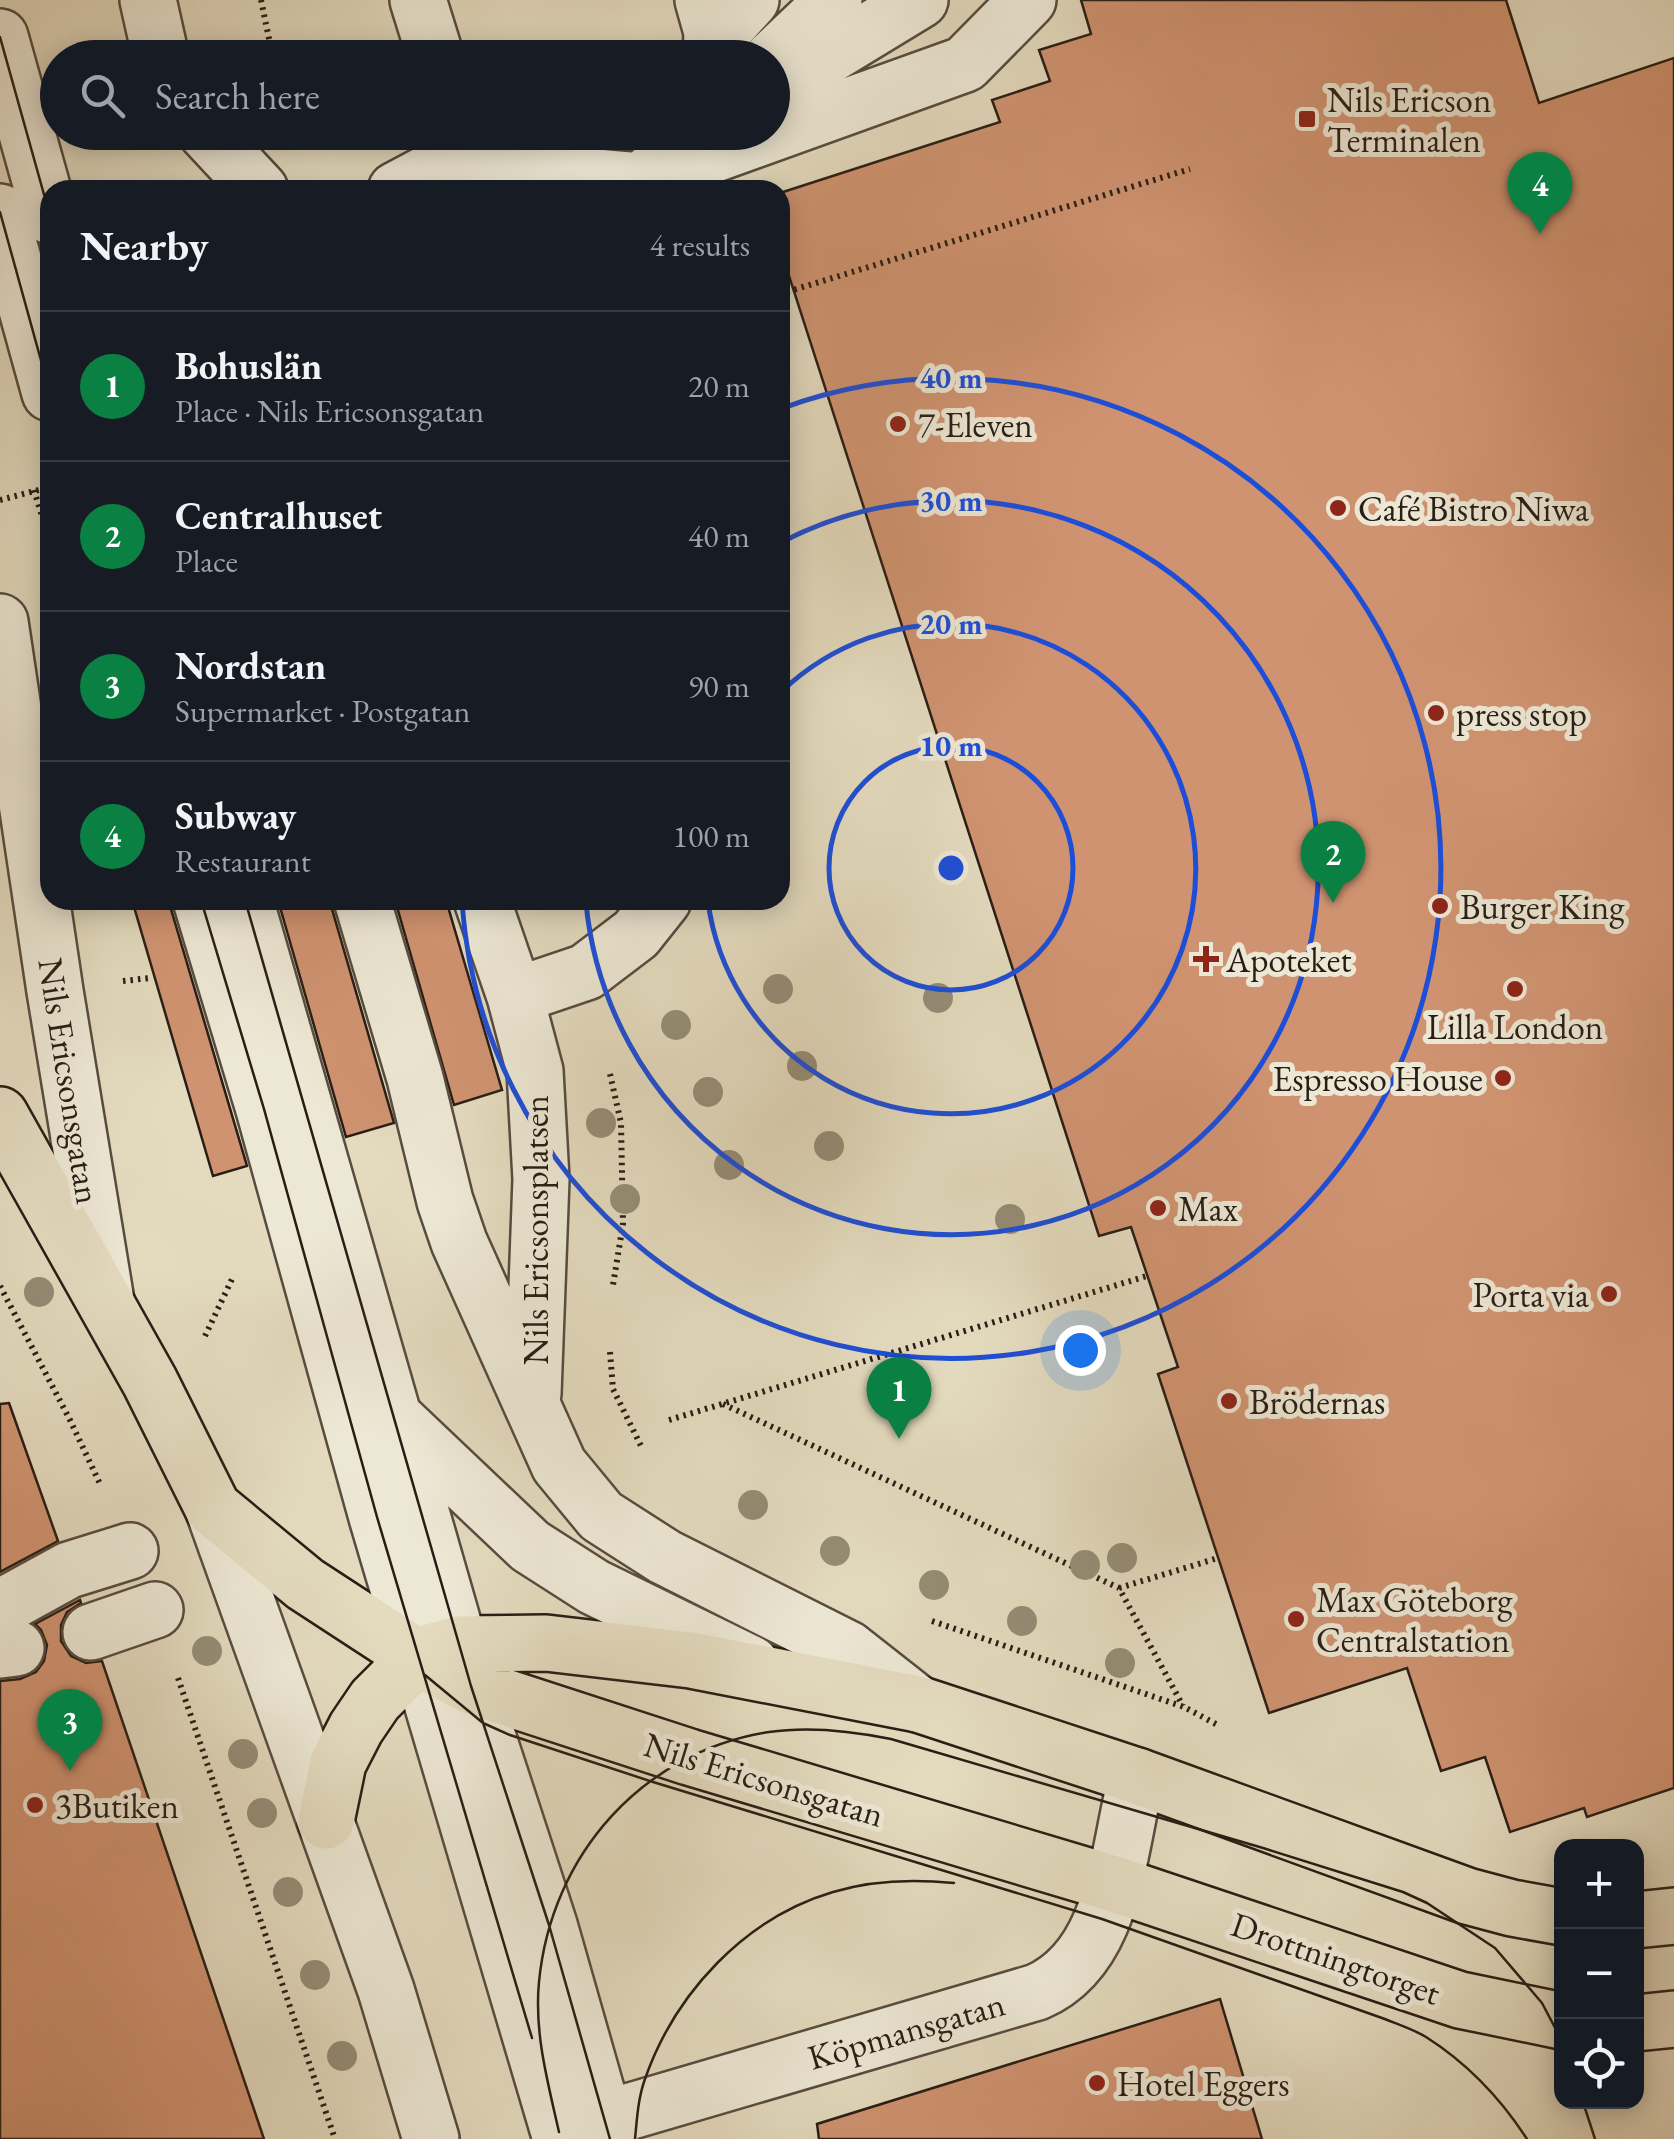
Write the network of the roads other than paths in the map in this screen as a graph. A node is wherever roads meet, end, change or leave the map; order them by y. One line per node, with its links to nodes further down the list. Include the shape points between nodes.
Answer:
1 (148, 0): 9 (street)
2 (418, 0): 10 (street)
3 (751, 0): 7 (street)
4 (834, 0): 11 (street)
5 (920, 0): 12 (street)
6 (1028, 0): 14 (street, via 965,64)
7 (709, 34)
8 (0, 37): 13 (street)
9 (157, 40)
10 (430, 40)
11 (790, 42)
12 (790, 79)
13 (22, 110): 15 (street); 22 (street)
14 (790, 127)
15 (40, 133)
16 (54, 150): 23 (street)
17 (223, 150): 24 (street)
18 (462, 150): 25 (street)
19 (494, 150): 26 (street, via 550,173)
20 (676, 150): 27 (street)
21 (726, 150): 28 (street)
22 (40, 180)
23 (77, 180)
24 (251, 180)
25 (415, 180)
26 (629, 180)
27 (641, 180)
28 (643, 180)
29 (0, 212): 30 (street)
30 (40, 356)
31 (0, 622): 32 (street, Nils Ericsonsgatan)
32 (40, 890)
33 (43, 910): 41 (street, Nils Ericsonsgatan)
34 (204, 910): 48 (street, via 377,1517)
35 (248, 910): 43 (street)
36 (365, 910): 42 (street, via 459,1242)
37 (486, 910): 39 (street)
38 (655, 910): 39 (street, via 636,934 586,972)
39 (516, 996): 42 (street, Nils Ericsonsplatsen, via 539,1112)
40 (0, 1115): 41 (main road, Nils Ericsonsgatan)
41 (106, 1302): 44 (main road, Nils Ericsonsgatan)
42 (533, 1407): 50 (street, via 559,1465 601,1516 665,1557 848,1650)
43 (392, 1415): 48 (street); 49 (street, via 530,1546 594,1587)
44 (212, 1508): 48 (main road, Nils Ericsonsgatan, via 305,1584); 52 (street, Nils Ericsonsgatan)
45 (130, 1551): 47 (street, via 69,1570)
46 (155, 1610): 47 (street, via 85,1614)
47 (4, 1633)
48 (450, 1663): 49 (main road, via 546,1642); 52 (main road, via 404,1670 374,1700 338,1762); 53 (main road, Nils Ericsonsgatan, via 689,1757); 60 (street)
49 (771, 1674): 50 (main road)
50 (918, 1704): 51 (main road)
51 (1137, 1776): 53 (street, Köpmansgatan); 54 (main road, via 1467,1896)
52 (326, 1821): 61 (street, Nils Ericsonsgatan)
53 (1114, 1884): 57 (main road, Drottningtorget, via 1460,2000); 60 (street, Köpmansgatan, via 1085,1952 1056,1984)
54 (1554, 1916)
55 (1674, 1916): 56 (main road)
56 (1644, 1919)
57 (1557, 2019)
58 (1674, 2019): 59 (main road)
59 (1644, 2022)
60 (575, 2134)
61 (431, 2139)

